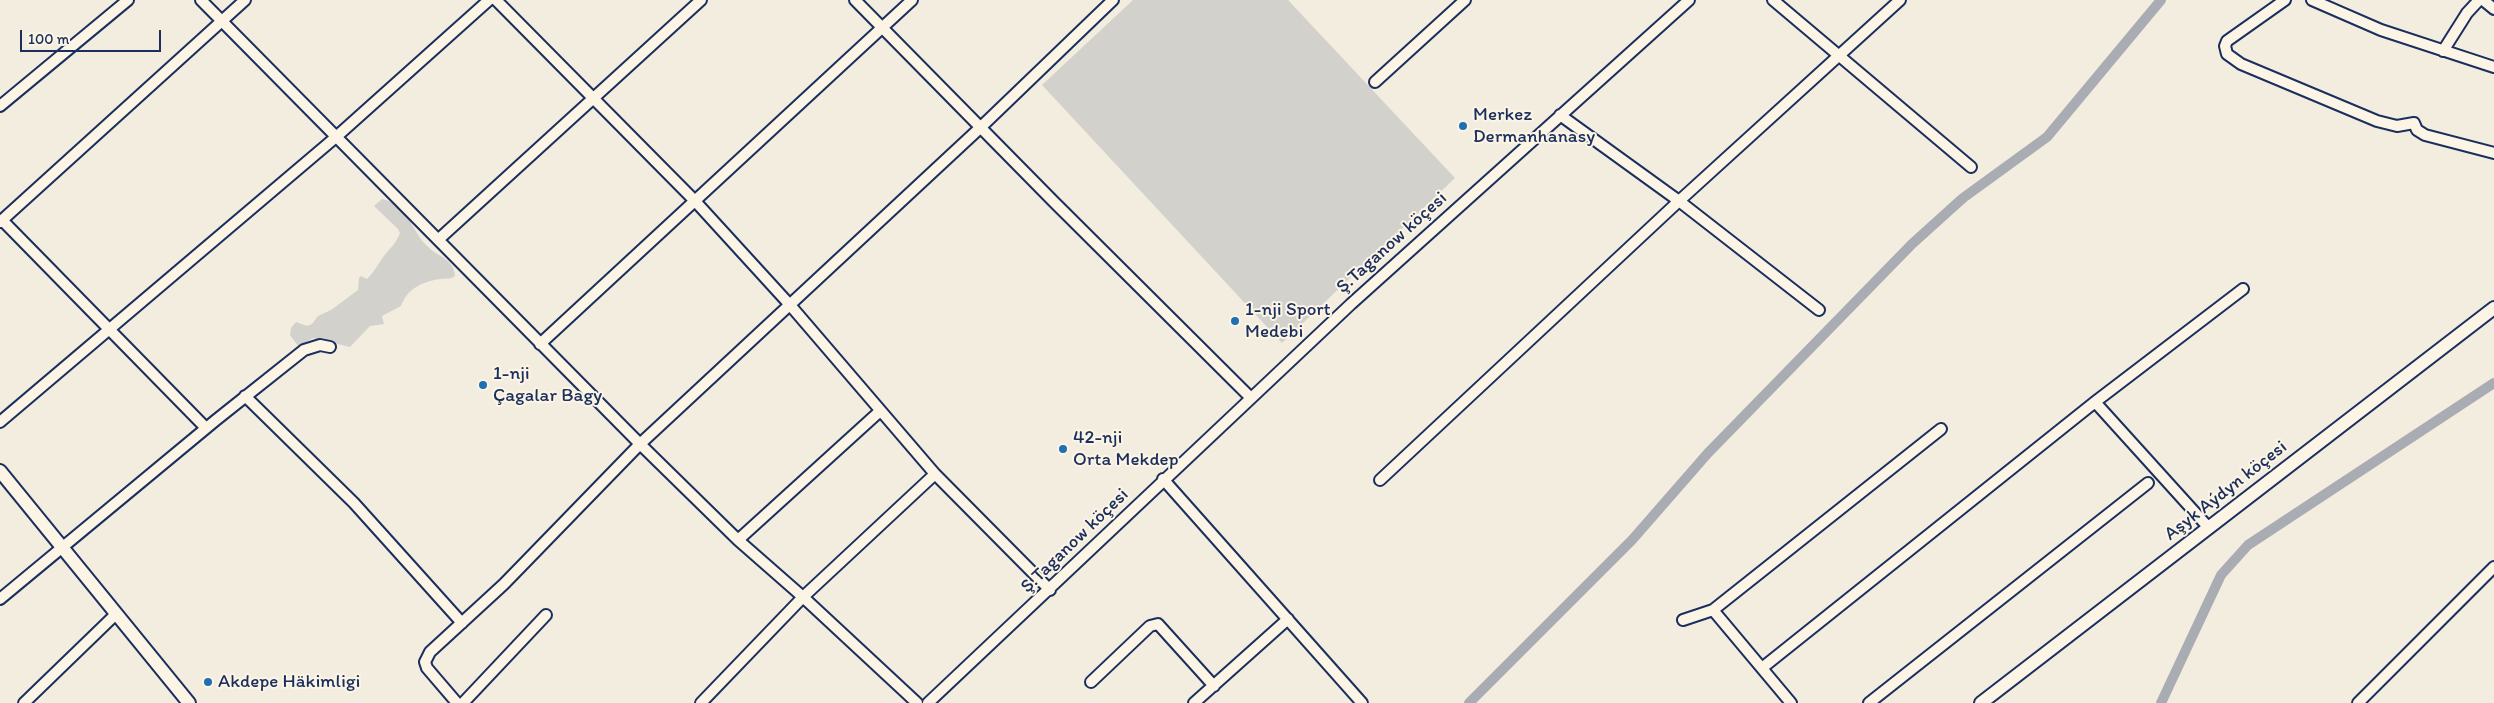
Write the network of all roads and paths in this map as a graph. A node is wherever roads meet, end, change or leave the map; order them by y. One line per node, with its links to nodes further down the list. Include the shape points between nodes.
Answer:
1 (128, 0): 26 (street)
2 (201, 0): 19 (street)
3 (245, 0): 19 (street)
4 (489, 0): 29 (street)
5 (496, 0): 25 (street)
6 (701, 0): 25 (street)
7 (855, 0): 20 (street)
8 (912, 0): 20 (street)
9 (1113, 0): 28 (street)
10 (1466, 0): 24 (street)
11 (1689, 0): 27 (street, Ş.Taganow köçesi)
12 (1773, 0): 22 (street)
13 (1900, 0): 22 (street)
14 (2285, 0): 30 (street, via 2227,40 2225,46 2232,59 2377,122 2396,126 2414,123 2417,130 2425,135)
15 (2312, 0): 21 (street, via 2381,30)
16 (2479, 0): 21 (street, via 2467,12)
17 (2483, 0): 18 (street)
18 (2494, 9)
19 (223, 22): 29 (street); 34 (street)
20 (882, 28): 28 (street); 32 (street)
21 (2443, 51): 23 (street)
22 (1839, 56): 31 (street); 33 (street)
23 (2494, 67)
24 (1375, 82)
25 (595, 98): 32 (street); 35 (street)
26 (0, 106)
27 (1560, 115): 33 (street); 44 (street, Ş.Taganow köçesi)
28 (981, 127): 37 (street); 44 (street)
29 (336, 137): 35 (street); 40 (street)
30 (2494, 153)
31 (1971, 167)
32 (696, 201): 37 (street); 41 (street)
33 (1679, 201): 39 (street); 54 (street)
34 (1, 221): 40 (street)
35 (439, 239): 41 (street)
36 (2242, 289): 45 (street)
37 (790, 305): 46 (street); 50 (street)
38 (2494, 308): 56 (main road, Aşyk Aýdyn köçesi)
39 (1819, 310)
40 (108, 331): 47 (street); 48 (street)
41 (540, 344): 50 (street)
42 (330, 347): 43 (street, via 311,346)
43 (245, 396): 48 (street); 68 (street, via 354,503)
44 (1251, 398): 53 (street, Ş.Taganow köçesi)
45 (2095, 402): 56 (street); 69 (street)
46 (879, 412): 52 (street); 57 (street)
47 (0, 422)
48 (206, 428): 58 (street)
49 (1941, 429): 63 (street)
50 (640, 444): 57 (street); 68 (street)
51 (0, 471): 58 (main road)
52 (935, 474): 60 (street); 61 (street)
53 (1163, 479): 60 (street, Ş.Taganow köçesi); 66 (street)
54 (1380, 480)
55 (2148, 483): 82 (street)
56 (2209, 528): 83 (main road, Aşyk Aýdyn köçesi)
57 (738, 540): 61 (street)
58 (62, 548): 62 (street); 64 (main road)
59 (2494, 567): 84 (street)
60 (1050, 590): 78 (street, Ş.Taganow köçesi)
61 (804, 597): 76 (street); 77 (street)
62 (0, 599)
63 (1713, 610): 67 (street); 69 (street)
64 (116, 614): 72 (street); 73 (main road)
65 (546, 615): 75 (street)
66 (1288, 619): 71 (street); 80 (street)
67 (1683, 620)
68 (462, 623): 74 (street, via 430,652 425,662)
69 (1762, 668): 81 (street)
70 (1091, 682): 71 (street, via 1150,626 1158,624)
71 (1214, 686): 79 (street)
72 (24, 703)
73 (189, 703)
74 (457, 703)
75 (463, 703)
76 (701, 703)
77 (917, 703)
78 (928, 703)
79 (1194, 703)
80 (1362, 703)
81 (1791, 703)
82 (1869, 703)
83 (1981, 703)
84 (2358, 703)

